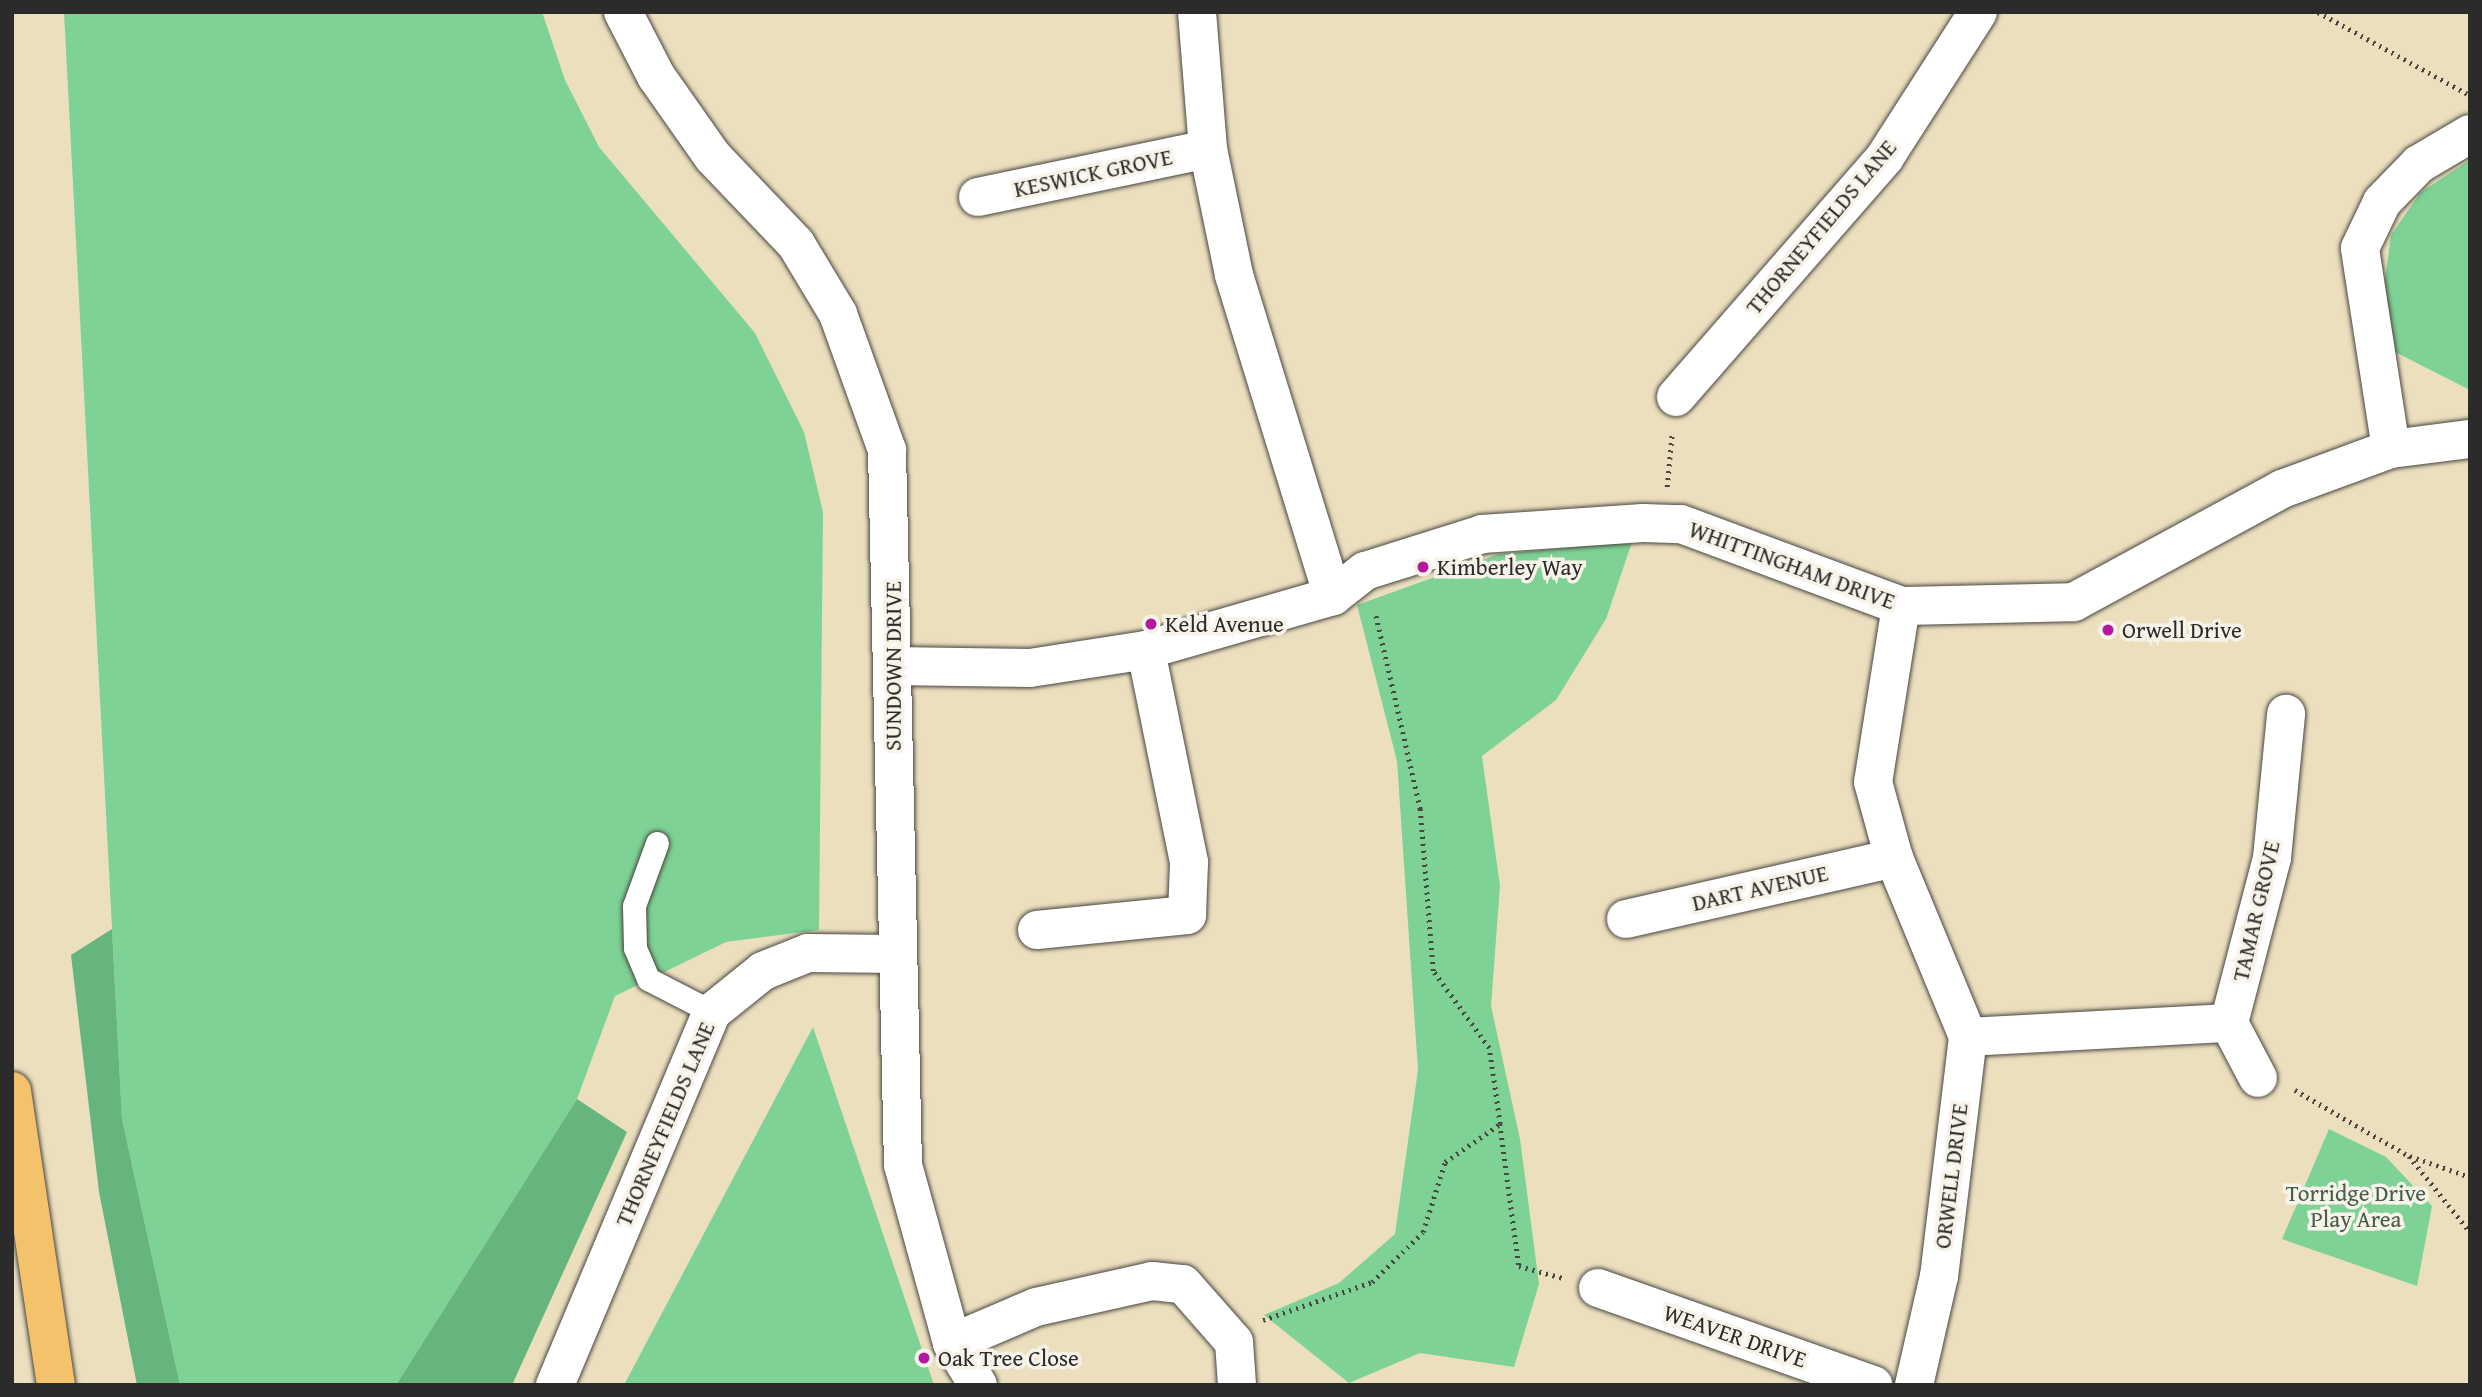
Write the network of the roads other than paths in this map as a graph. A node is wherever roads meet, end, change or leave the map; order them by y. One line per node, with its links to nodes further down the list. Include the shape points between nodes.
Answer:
1 (622, 12): 13 (street, SUNDOWN DRIVE, via 656,76 713,157 796,244 838,314 872,397 892,478)
2 (1197, 12): 5 (street)
3 (1978, 12): 7 (street, THORNEYFIELDS LANE, via 1885,157)
4 (2470, 134): 9 (street, via 2419,164 2382,202 2360,248)
5 (1208, 149): 6 (street, KESWICK GROVE); 10 (street, via 1234,275)
6 (978, 197)
7 (1676, 397)
8 (2470, 439): 9 (street, WHITTINGHAM DRIVE)
9 (2391, 449): 11 (street, WHITTINGHAM DRIVE, via 2282,489 2074,603)
10 (1333, 596): 11 (street, WHITTINGHAM DRIVE, via 1365,571 1482,534 1664,523); 12 (street, WHITTINGHAM DRIVE)
11 (1901, 607): 16 (street, ORWELL DRIVE, via 1873,782)
12 (1146, 650): 13 (street, WHITTINGHAM DRIVE, via 1030,668); 18 (street, via 1189,862 1187,915)
13 (892, 666): 19 (street, SUNDOWN DRIVE)
14 (2286, 714): 21 (street, TAMAR GROVE, via 2272,858)
15 (657, 843): 20 (lane, via 634,906 635,948 648,979)
16 (1894, 858): 17 (street, DART AVENUE); 22 (street, ORWELL DRIVE)
17 (1626, 919)
18 (1037, 930)
19 (898, 954): 20 (street, THORNEYFIELDS LANE, via 808,953 763,971); 26 (street, SUNDOWN DRIVE, via 903,1165)
20 (712, 1012): 28 (street, THORNEYFIELDS LANE)
21 (2229, 1023): 22 (street); 23 (street)
22 (1968, 1037): 32 (street, ORWELL DRIVE, via 1939,1276)
23 (2258, 1078)
24 (12, 1091): 27 (highway)
25 (1598, 1288): 31 (street, WEAVER DRIVE)
26 (952, 1343): 29 (street, SUNDOWN DRIVE); 30 (street, via 1036,1307 1152,1281 1183,1284 1234,1342)
27 (56, 1385)
28 (555, 1385)
29 (978, 1385)
30 (1237, 1385)
31 (1873, 1385)
32 (1914, 1385)

